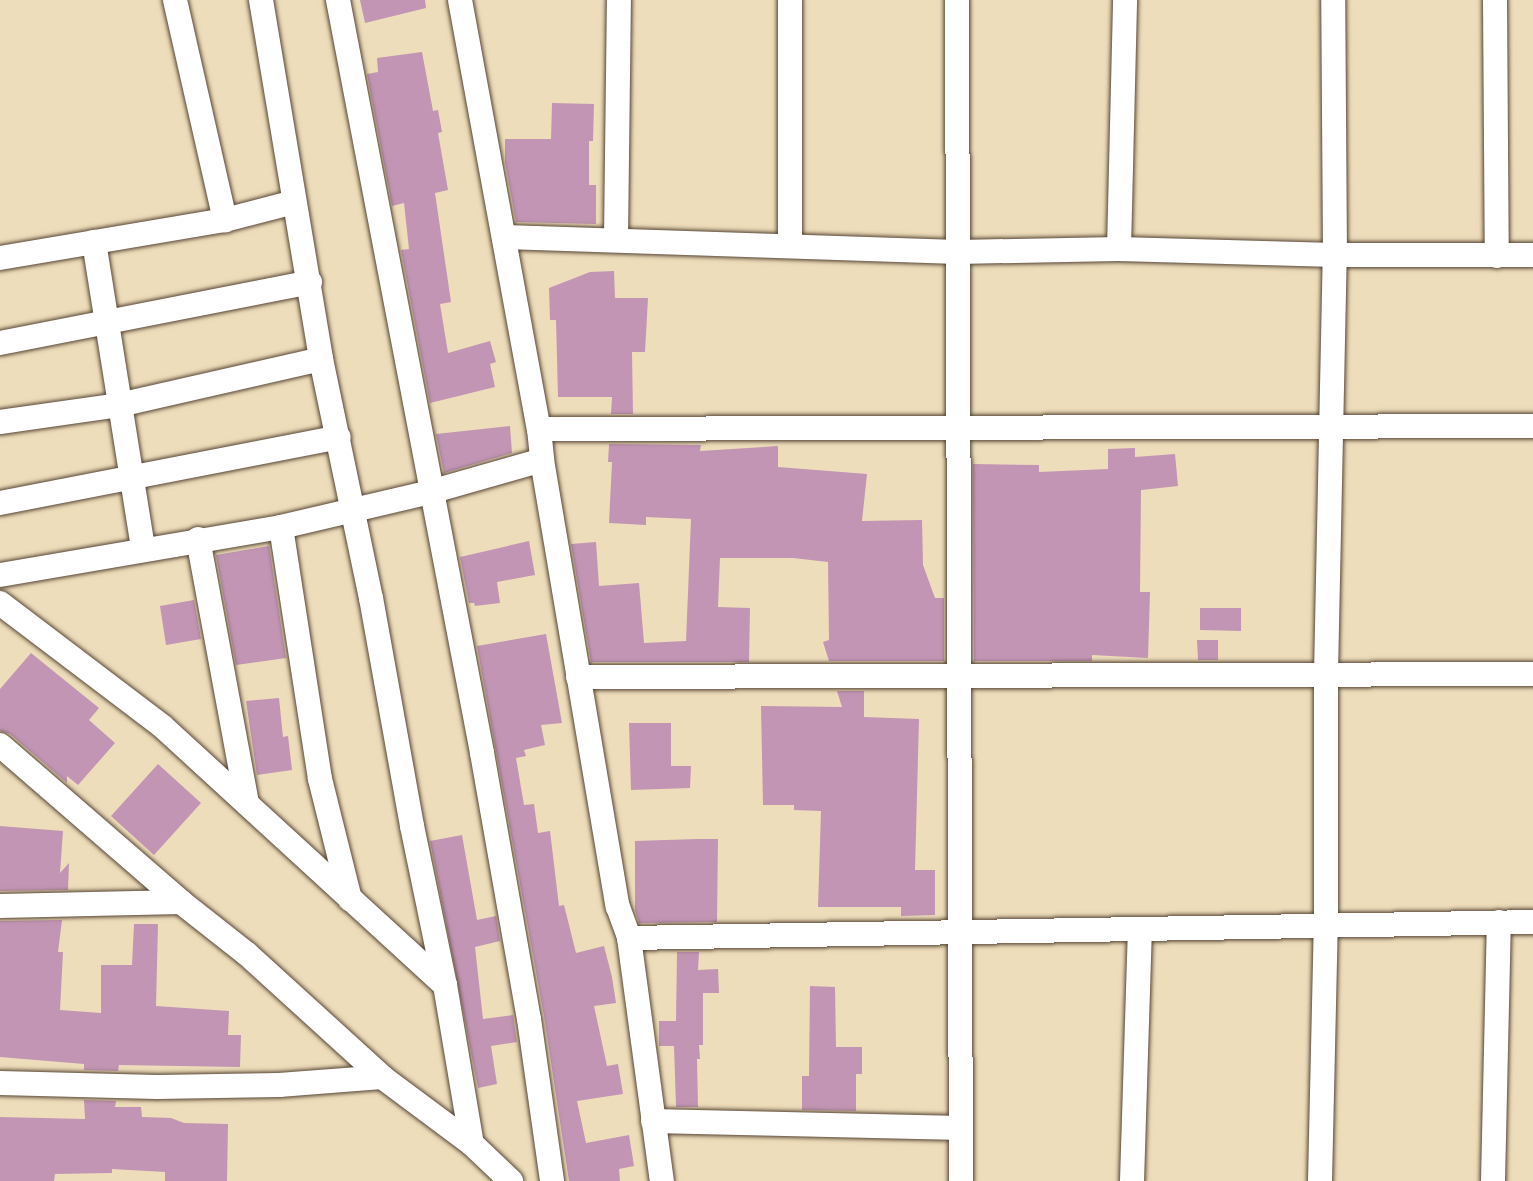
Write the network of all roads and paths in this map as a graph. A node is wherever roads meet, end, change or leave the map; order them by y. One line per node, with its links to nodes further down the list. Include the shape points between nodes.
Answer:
1 (175, 0): 12 (street)
2 (261, 0): 11 (street)
3 (338, 0): 36 (street)
4 (460, 0): 13 (street)
5 (619, 0): 14 (street)
6 (790, 0): 16 (street)
7 (957, 0): 18 (street)
8 (1125, 0): 17 (street)
9 (1333, 0): 19 (street)
10 (1495, 0): 21 (street)
11 (294, 202): 12 (street); 23 (street)
12 (225, 220): 15 (street)
13 (505, 237): 14 (street); 32 (street)
14 (616, 239): 16 (street)
15 (94, 242): 22 (street); 24 (street)
16 (790, 246): 18 (street)
17 (1119, 248): 18 (street); 19 (street)
18 (958, 252): 31 (street)
19 (1335, 254): 21 (street); 30 (street)
20 (1533, 255): 21 (street)
21 (1497, 256)
22 (0, 258)
23 (310, 282): 24 (street); 26 (street)
24 (107, 323): 25 (street); 27 (street)
25 (0, 343)
26 (321, 359): 27 (street); 33 (street)
27 (119, 405): 28 (street); 35 (street)
28 (0, 422)
29 (1533, 426): 30 (street)
30 (1331, 427): 31 (street); 44 (street)
31 (958, 428): 32 (street); 46 (street)
32 (539, 429): 34 (street)
33 (339, 438): 35 (street); 38 (street)
34 (542, 460): 36 (street); 47 (street)
35 (133, 479): 37 (street); 41 (street)
36 (430, 492): 38 (street); 66 (street, via 482,753)
37 (0, 503)
38 (353, 511): 39 (street); 59 (street)
39 (281, 527): 40 (street); 50 (street, via 320,779)
40 (198, 540): 41 (street); 49 (street)
41 (142, 549): 42 (street)
42 (0, 575)
43 (0, 603): 49 (street, via 162,726)
44 (1326, 674): 45 (street); 46 (street); 55 (street)
45 (1533, 674)
46 (960, 676): 47 (street); 57 (street)
47 (578, 677): 58 (street, via 618,907)
48 (0, 746): 51 (street)
49 (247, 804): 50 (street)
50 (351, 899): 59 (street)
51 (181, 902): 52 (street); 60 (street, via 247,954)
52 (0, 906)
53 (1499, 922): 54 (street); 55 (street); 71 (street)
54 (1533, 922)
55 (1326, 925): 56 (street); 70 (street)
56 (1140, 929): 57 (street); 69 (street)
57 (961, 932): 58 (street); 63 (street)
58 (629, 938): 62 (street)
59 (446, 985): 64 (street)
60 (382, 1077): 61 (street, via 157,1087); 64 (street)
61 (0, 1083)
62 (653, 1121): 63 (street); 67 (street)
63 (961, 1128): 68 (street)
64 (472, 1144): 65 (street)
65 (511, 1181)
66 (552, 1181)
67 (662, 1181)
68 (961, 1181)
69 (1132, 1181)
70 (1320, 1181)
71 (1493, 1181)

